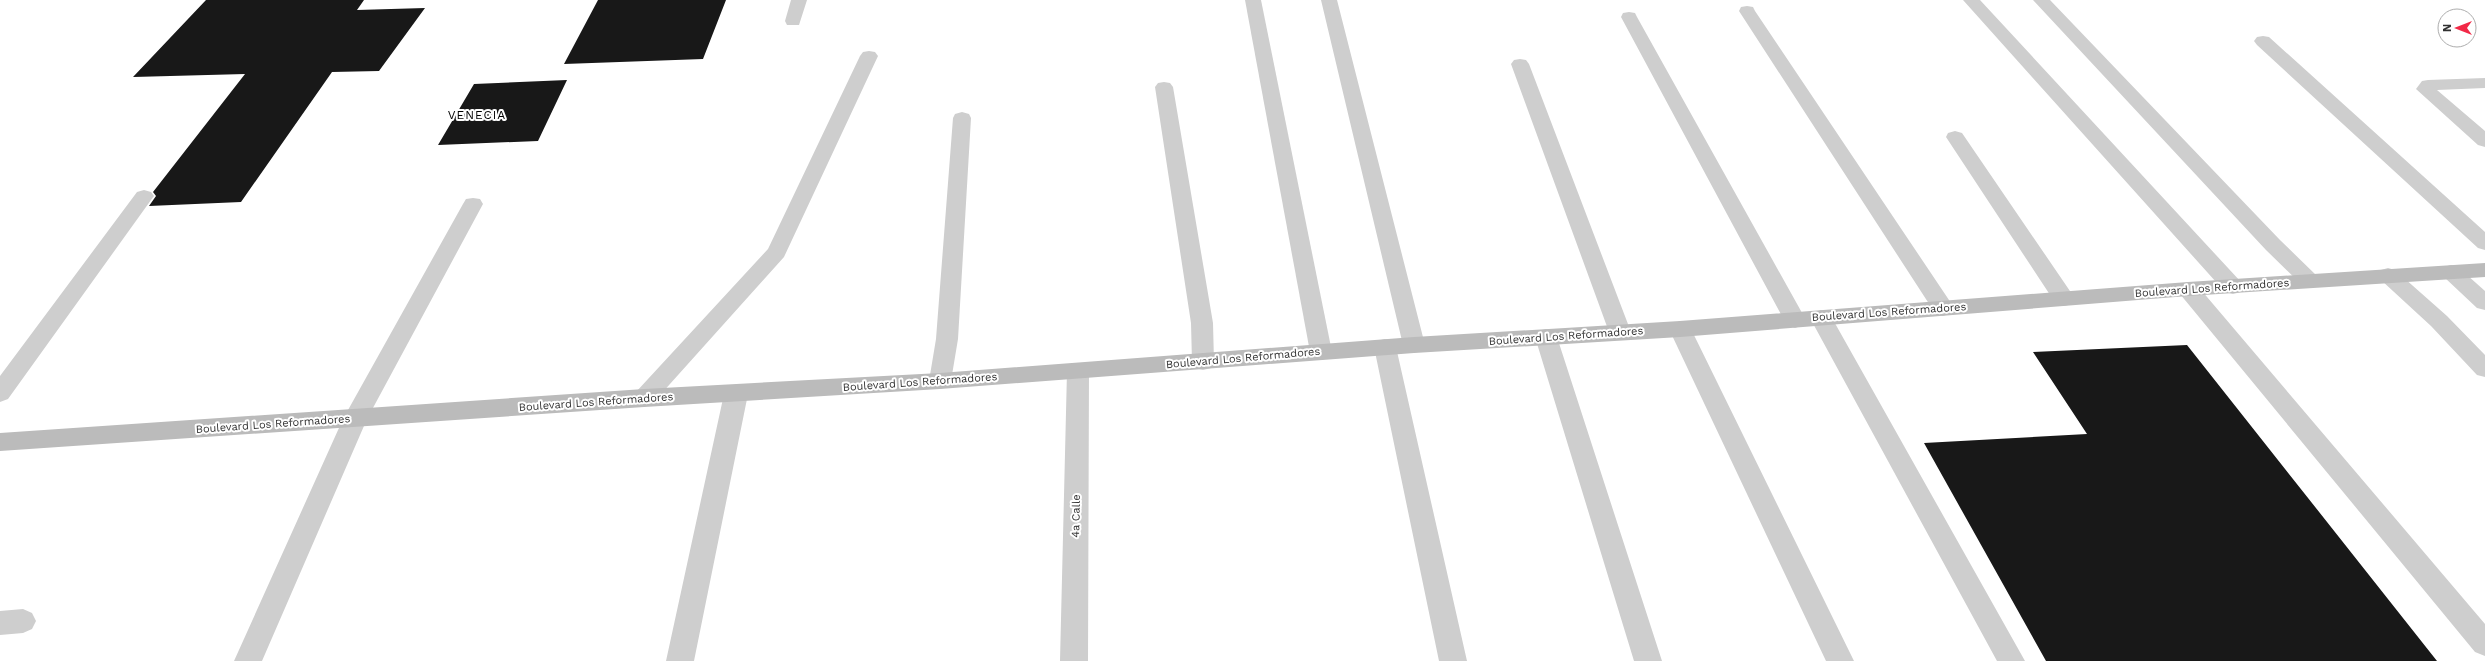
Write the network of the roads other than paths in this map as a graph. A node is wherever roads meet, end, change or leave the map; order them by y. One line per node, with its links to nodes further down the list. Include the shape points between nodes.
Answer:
1 (799, 0): 8 (street)
2 (1253, 0): 36 (street)
3 (1330, 0): 34 (street)
4 (1971, 0): 24 (street)
5 (2041, 0): 23 (street)
6 (1747, 11): 28 (street)
7 (1629, 17): 30 (street)
8 (793, 21)
9 (2263, 41): 19 (street)
10 (870, 56): 43 (street, via 777,252)
11 (1520, 64): 32 (street)
12 (2485, 83): 16 (street, via 2428,85 2425,89)
13 (1164, 87): 37 (street, via 1202,323)
14 (962, 118): 40 (street, via 947,339)
15 (1955, 136): 26 (street)
16 (2485, 141)
17 (144, 196): 41 (street)
18 (473, 204): 44 (street)
19 (2485, 244)
20 (2485, 270): 21 (main road, Boulevard Los Reformadores)
21 (2451, 272): 22 (main road, Boulevard Los Reformadores); 27 (street)
22 (2388, 275): 23 (main road, Boulevard Los Reformadores); 38 (street, via 2439,321)
23 (2310, 281): 24 (main road, Boulevard Los Reformadores)
24 (2233, 287): 25 (main road, Boulevard Los Reformadores)
25 (2188, 289): 26 (main road, Boulevard Los Reformadores); 46 (street)
26 (2064, 299): 28 (main road, Boulevard Los Reformadores)
27 (2485, 303)
28 (1943, 308): 29 (main road, Boulevard Los Reformadores)
29 (1821, 318): 30 (main road, Boulevard Los Reformadores); 53 (street)
30 (1795, 320): 31 (main road, Boulevard Los Reformadores)
31 (1680, 328): 32 (main road, Boulevard Los Reformadores); 52 (street)
32 (1620, 332): 33 (main road, Boulevard Los Reformadores)
33 (1546, 337): 34 (main road, Boulevard Los Reformadores); 51 (street)
34 (1414, 345): 35 (main road, Boulevard Los Reformadores)
35 (1385, 347): 36 (main road, Boulevard Los Reformadores); 50 (street)
36 (1321, 352): 37 (main road, Boulevard Los Reformadores)
37 (1203, 362): 39 (main road, Boulevard Los Reformadores)
38 (2485, 369)
39 (1078, 370): 40 (main road, Boulevard Los Reformadores); 49 (street, 4a Calle)
40 (940, 381): 42 (main road, Boulevard Los Reformadores)
41 (0, 393)
42 (736, 394): 43 (main road, Boulevard Los Reformadores); 48 (street)
43 (644, 398): 44 (main road, Boulevard Los Reformadores)
44 (355, 419): 45 (main road, Boulevard Los Reformadores); 47 (street)
45 (0, 442)
46 (2485, 644)
47 (248, 661)
48 (680, 661)
49 (1074, 661)
50 (1453, 661)
51 (1648, 661)
52 (1840, 661)
53 (2011, 661)

